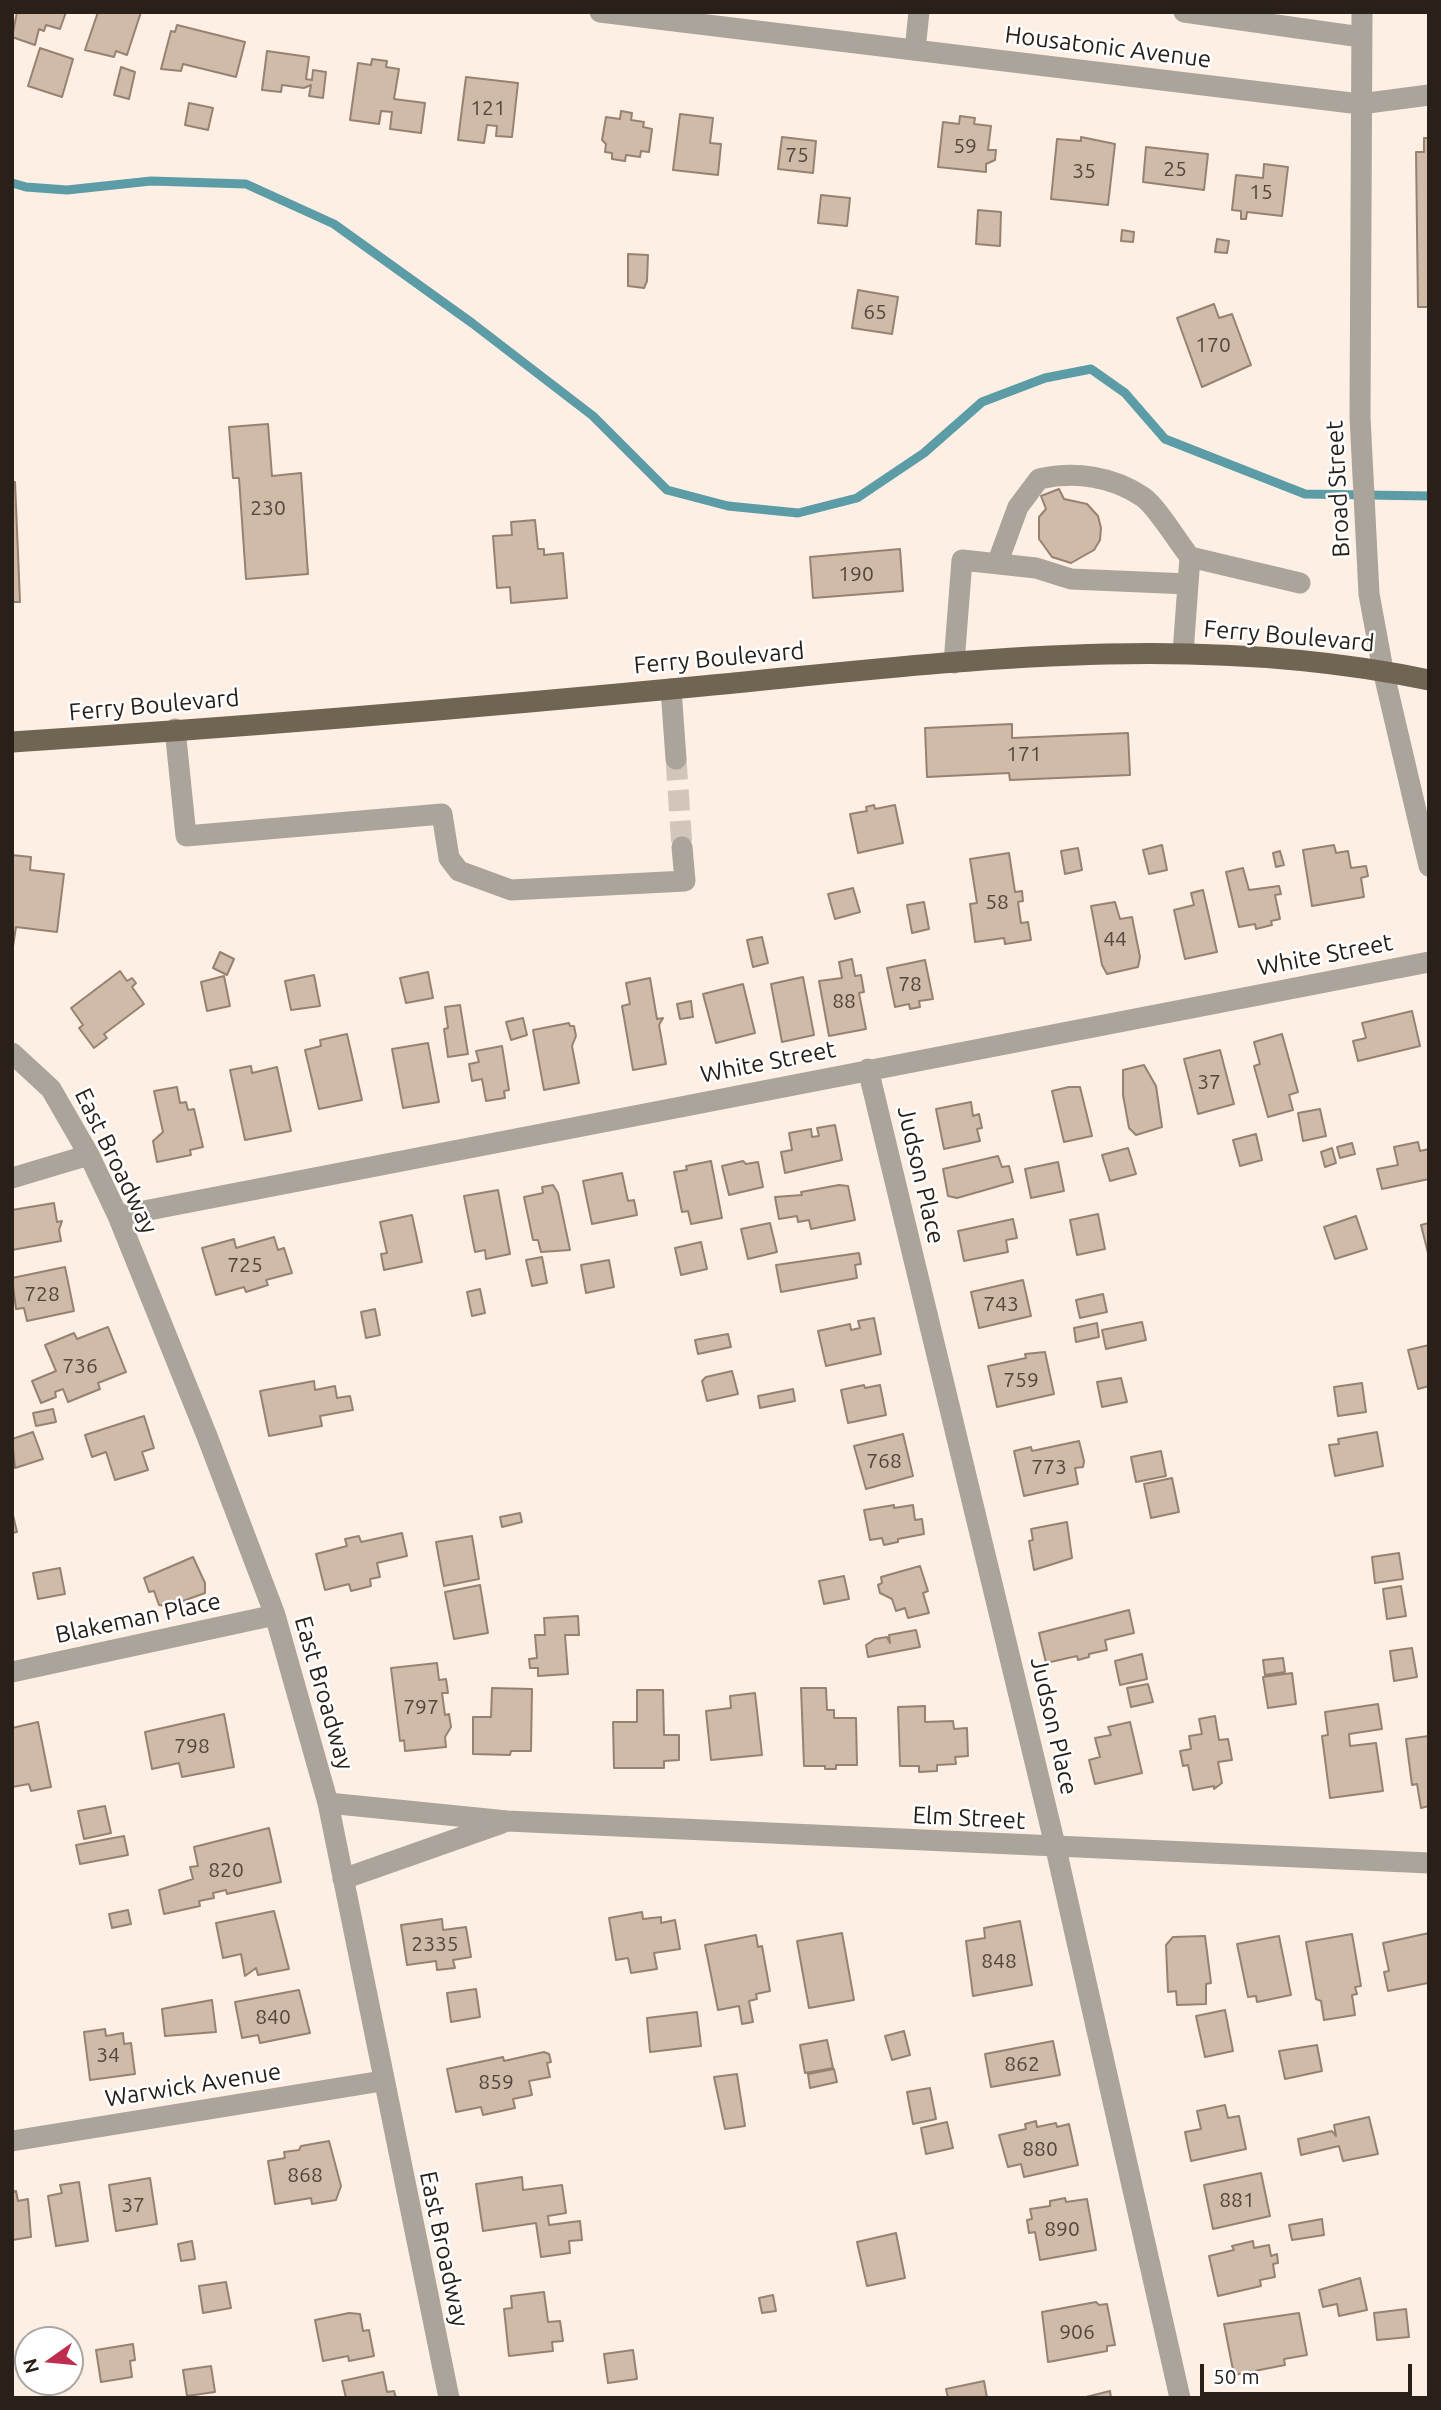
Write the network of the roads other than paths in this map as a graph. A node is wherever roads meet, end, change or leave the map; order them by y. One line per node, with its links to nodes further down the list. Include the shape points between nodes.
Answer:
1 (600, 12): 6 (street, Housatonic Avenue)
2 (919, 12): 6 (street)
3 (1184, 12): 5 (street)
4 (1362, 12): 5 (street, Broad Street)
5 (1361, 37): 8 (street, Broad Street)
6 (915, 50): 8 (street, Housatonic Avenue)
7 (1429, 95): 8 (street, Housatonic Avenue)
8 (1360, 104): 15 (street, Broad Street, via 1360,418 1369,594)
9 (1190, 557): 10 (street, via 1144,498 1107,481 1068,472 1039,479 1018,506); 11 (street); 12 (street)
10 (997, 564): 12 (street, via 1036,568 1071,579); 14 (street, via 962,560)
11 (1300, 583)
12 (1188, 584): 13 (street)
13 (1183, 653): 14 (main road, Ferry Boulevard); 15 (main road, Ferry Boulevard)
14 (954, 663): 17 (main road, Ferry Boulevard)
15 (1383, 670): 16 (main road, Ferry Boulevard); 21 (street, Broad Street)
16 (1429, 680)
17 (671, 689): 18 (main road, Ferry Boulevard); 20 (street)
18 (175, 729): 19 (main road, Ferry Boulevard); 22 (street, via 186,836 442,814 449,858 459,871 511,890 685,881)
19 (12, 742)
20 (676, 759)
21 (1424, 822): 23 (street, Broad Street)
22 (682, 847)
23 (1429, 866)
24 (1429, 962): 26 (street, White Street)
25 (12, 1053): 27 (street, East Broadway, via 51,1089)
26 (868, 1069): 29 (street, White Street); 34 (street, Judson Place)
27 (89, 1155): 28 (street); 29 (street, East Broadway)
28 (12, 1178)
29 (118, 1216): 30 (street, East Broadway)
30 (275, 1615): 31 (street, Blakeman Place); 32 (street, East Broadway)
31 (12, 1672)
32 (328, 1802): 33 (street, Elm Street); 36 (street, East Broadway)
33 (507, 1821): 34 (street, Elm Street); 36 (street, Elm Street)
34 (1056, 1849): 35 (street, Elm Street); 40 (street, Judson Place)
35 (1429, 1863)
36 (343, 1878): 37 (street, East Broadway)
37 (382, 2081): 38 (street, Warwick Avenue); 39 (street, East Broadway)
38 (12, 2141)
39 (449, 2398)
40 (1180, 2398)

